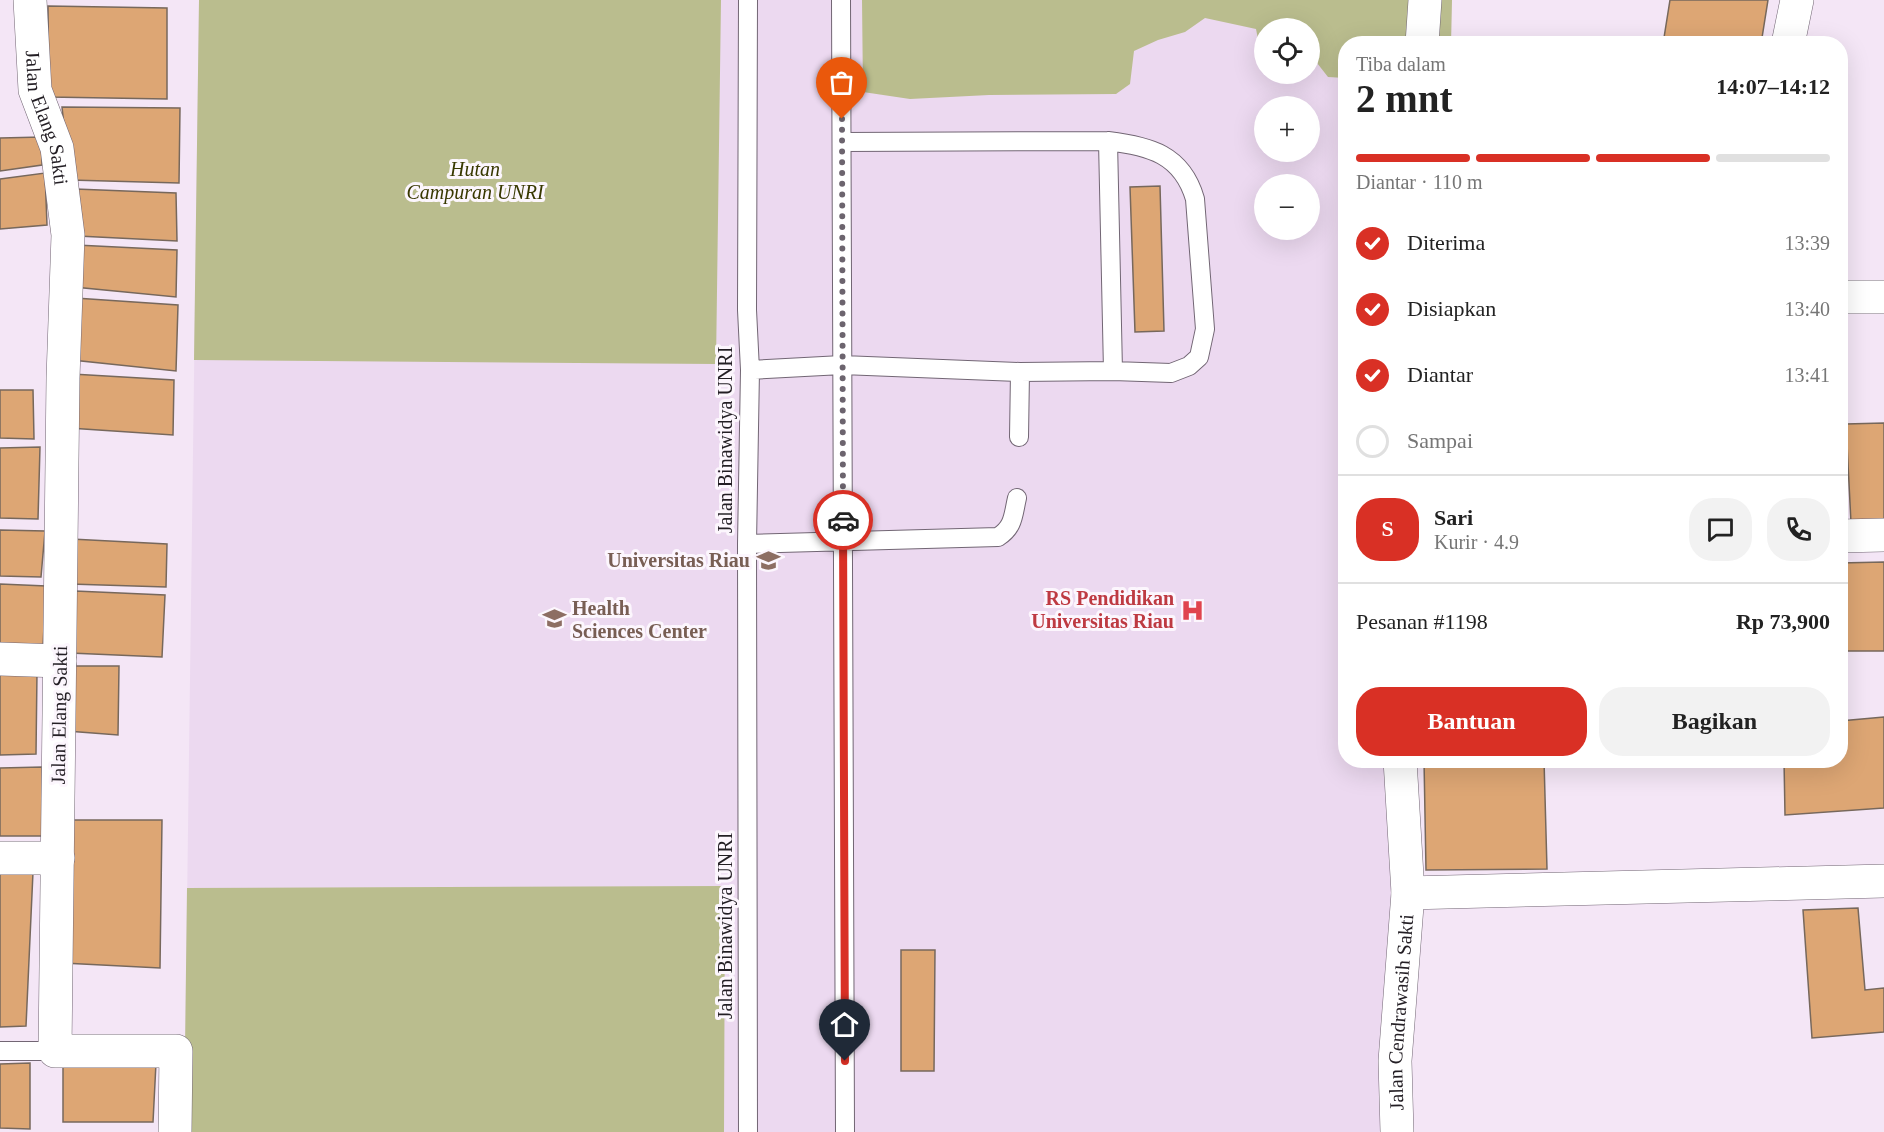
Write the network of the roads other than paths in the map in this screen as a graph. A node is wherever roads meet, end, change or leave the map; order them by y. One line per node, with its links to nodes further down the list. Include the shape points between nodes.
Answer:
1 (30, 0): 23 (street, Jalan Elang Sakti, via 35,90 57,148 68,235)
2 (748, 0): 13 (lane, Jalan Binawidya UNRI)
3 (842, 0): 9 (lane)
4 (1425, 0): 6 (street)
5 (1797, 0): 7 (street)
6 (1423, 36)
7 (1790, 36)
8 (1108, 141): 9 (lane); 14 (lane); 14 (lane, via 1158,152 1181,170 1191,185 1205,329 1199,357 1189,366 1171,373)
9 (842, 142): 12 (lane)
10 (1848, 297): 11 (street)
11 (1884, 297)
12 (842, 365): 13 (lane); 15 (lane); 20 (lane)
13 (750, 369): 21 (lane, Jalan Binawidya UNRI)
14 (1113, 371): 15 (lane)
15 (1020, 372): 16 (lane)
16 (1019, 437)
17 (1017, 498): 20 (lane, via 1011,525 998,537)
18 (1884, 535): 19 (street)
19 (1848, 536)
20 (843, 541): 21 (lane); 33 (lane)
21 (747, 544): 32 (lane, Jalan Binawidya UNRI)
22 (0, 659): 23 (street)
23 (60, 661): 26 (street, Jalan Elang Sakti)
24 (1400, 768): 28 (street, Jalan Cendrawasih Sakti)
25 (0, 858): 26 (street)
26 (58, 858): 30 (street, Jalan Elang Sakti)
27 (1884, 881): 28 (street)
28 (1408, 893): 34 (street, Jalan Cendrawasih Sakti, via 1395,1061)
29 (0, 1051): 30 (lane)
30 (55, 1051): 31 (street, via 176,1051)
31 (175, 1132)
32 (748, 1132)
33 (845, 1132)
34 (1397, 1132)

